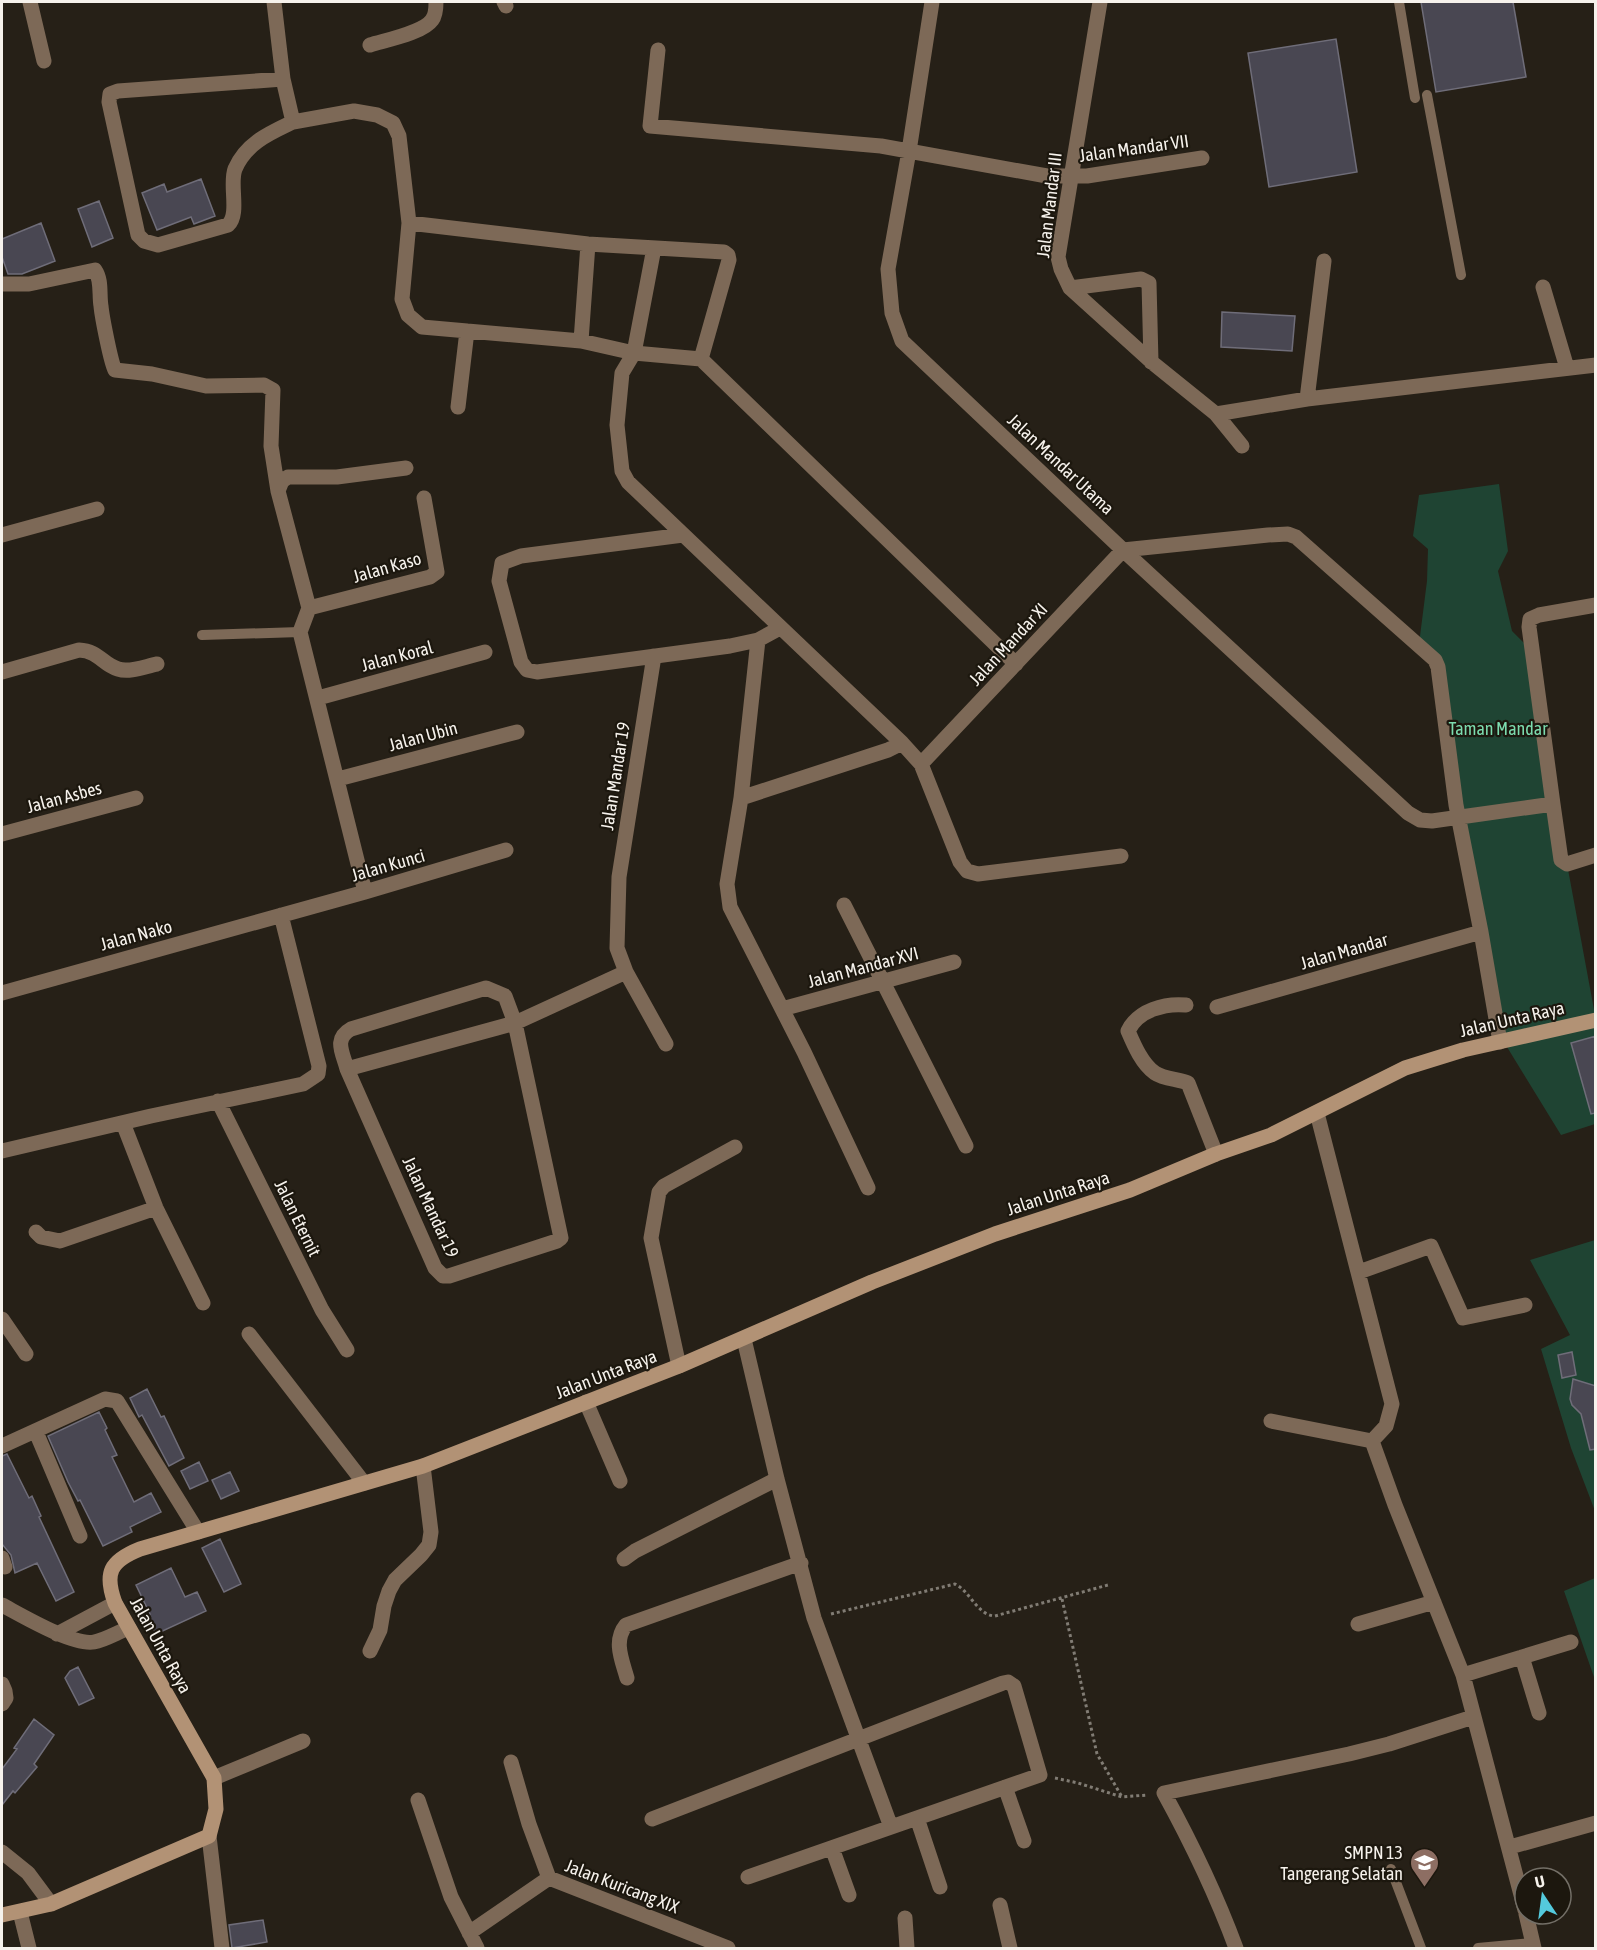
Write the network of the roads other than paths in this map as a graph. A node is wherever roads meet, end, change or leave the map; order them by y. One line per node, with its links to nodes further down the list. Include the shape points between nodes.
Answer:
1 (30, 2): 9 (street)
2 (274, 2): 10 (street)
3 (436, 2): 7 (street, via 433,20 427,24)
4 (932, 2): 14 (street, Jalan Mandar Utama)
5 (1100, 2): 16 (street, Jalan Mandar III)
6 (1399, 2): 12 (lane)
7 (370, 45)
8 (658, 50): 14 (street, Jalan Mandar VII, via 650,126)
9 (44, 61)
10 (283, 79): 13 (street); 13 (street, via 110,94 138,235 158,245 228,225 233,217 234,171 246,151 263,136)
11 (1428, 95): 21 (lane)
12 (1415, 98)
13 (293, 122): 17 (street, via 354,111 393,123 399,136)
14 (909, 151): 16 (street, Jalan Mandar VII); 42 (street, Jalan Mandar Utama, via 888,269 892,313 902,341)
15 (1202, 158): 16 (street, Jalan Mandar VII)
16 (1071, 177): 24 (street, Jalan Mandar III, via 1059,257)
17 (409, 223): 18 (street); 25 (street, via 402,299 408,315 422,327)
18 (588, 244): 19 (street); 26 (street)
19 (654, 248): 27 (street); 28 (street, via 728,255)
20 (1324, 261): 32 (street)
21 (1461, 275)
22 (2, 284): 37 (street, via 29,284 95,270 115,370 206,386 264,385 273,390 271,446)
23 (1543, 287): 31 (street)
24 (1071, 288): 29 (street, Jalan Mandar III); 29 (street, via 1141,279 1149,283)
25 (467, 331): 26 (street); 33 (street)
26 (581, 341): 27 (street)
27 (634, 353): 28 (street); 41 (street, via 622,373 617,425 622,471 628,482)
28 (701, 359): 52 (street)
29 (1151, 362): 34 (street, Jalan Mandar III)
30 (1596, 365): 31 (street)
31 (1567, 368): 32 (street)
32 (1307, 399): 34 (street)
33 (458, 407)
34 (1216, 414): 35 (street, Jalan Mandar III)
35 (1242, 446)
36 (406, 468): 37 (street, via 337,477 288,477)
37 (278, 491): 44 (street)
38 (424, 498): 44 (street, Jalan Kaso, via 437,572)
39 (97, 509): 40 (street)
40 (2, 535)
41 (683, 535): 45 (street); 50 (street, via 521,556 502,563 499,581 521,662 527,670 537,672)
42 (1123, 550): 52 (street, Jalan Mandar XI); 62 (street, Jalan Mandar Utama, via 1408,813 1420,820); 62 (street, via 1268,535 1296,537 1437,663)
43 (1596, 605): 61 (street, via 1530,619)
44 (309, 608): 46 (street)
45 (780, 628): 48 (street); 56 (street)
46 (300, 632): 47 (lane); 54 (street)
47 (202, 635)
48 (758, 640): 50 (street); 60 (street)
49 (485, 652): 54 (street, Jalan Koral)
50 (654, 656): 72 (street, Jalan Mandar 19, via 619,877 617,948)
51 (157, 664): 53 (street, via 121,670 90,651 79,651)
52 (1016, 664): 57 (street, Jalan Mandar XI)
53 (2, 672)
54 (318, 698): 58 (street)
55 (517, 732): 58 (street, Jalan Ubin)
56 (902, 743): 57 (street); 60 (street)
57 (921, 764): 66 (street, via 967,871 978,874)
58 (338, 779): 67 (street)
59 (136, 798): 63 (street, Jalan Asbes)
60 (741, 798): 77 (street, via 727,884 730,907)
61 (1553, 804): 62 (street, Jalan Mandar Utama); 65 (street, via 1561,860 1567,864)
62 (1459, 819): 70 (street)
63 (2, 834)
64 (506, 850): 67 (street, Jalan Kunci)
65 (1596, 855)
66 (1121, 856)
67 (365, 892): 69 (street, Jalan Kunci)
68 (844, 905): 73 (street)
69 (281, 915): 74 (street, Jalan Nako); 83 (street, via 318,1074 303,1084)
70 (1481, 932): 76 (street, Jalan Mandar); 80 (street)
71 (954, 962): 73 (street, Jalan Mandar XVI)
72 (626, 972): 79 (street); 81 (street, Jalan Mandar 19)
73 (883, 983): 77 (street, Jalan Mandar XVI); 86 (street)
74 (2, 993)
75 (1186, 1005): 89 (street, via 1169,1004 1154,1009 1132,1022 1128,1031 1134,1046 1155,1073 1188,1083)
76 (1217, 1007)
77 (782, 1009): 90 (street)
78 (1596, 1020): 80 (street, Jalan Unta Raya)
79 (515, 1023): 82 (street); 82 (street, Jalan Mandar 19, via 506,996 486,988 478,990 343,1033 340,1044); 82 (street, Jalan Mandar 19, via 561,1238 449,1276 435,1268)
80 (1500, 1042): 84 (street, Jalan Unta Raya, via 1405,1068)
81 (666, 1044)
82 (347, 1069)
83 (218, 1101): 85 (street); 99 (street, Jalan Eternit, via 322,1310)
84 (1317, 1113): 89 (street, Jalan Unta Raya, via 1271,1136); 93 (street)
85 (123, 1122): 88 (street); 91 (street)
86 (966, 1146)
87 (735, 1147): 101 (street, via 659,1192 651,1238)
88 (2, 1151)
89 (1216, 1154): 98 (street, Jalan Unta Raya, via 1131,1190 995,1234 882,1278)
90 (868, 1188)
91 (156, 1208): 92 (street, via 60,1241 40,1237); 94 (street)
92 (36, 1232)
93 (1359, 1272): 95 (street, via 1431,1246 1463,1318); 105 (street, via 1392,1404 1386,1426)
94 (203, 1303)
95 (1525, 1305)
96 (2, 1318): 100 (street)
97 (249, 1334): 110 (street)
98 (744, 1339): 101 (street, Jalan Unta Raya); 108 (street)
99 (347, 1350)
100 (26, 1354)
101 (679, 1366): 102 (street, Jalan Unta Raya)
102 (586, 1402): 107 (street, Jalan Unta Raya); 109 (street)
103 (1271, 1421): 105 (street)
104 (36, 1432): 106 (street); 111 (street, via 105,1398 117,1401); 112 (street)
105 (1372, 1441): 115 (street)
106 (2, 1446)
107 (423, 1466): 110 (street, Jalan Unta Raya); 122 (street, via 429,1545 395,1580)
108 (777, 1479): 113 (street); 114 (street)
109 (620, 1481)
110 (364, 1483): 111 (street, Jalan Unta Raya)
111 (198, 1532): 116 (street, Jalan Unta Raya, via 140,1548 117,1562 110,1571 109,1586)
112 (80, 1536)
113 (624, 1559)
114 (801, 1563): 125 (street, via 626,1625 618,1645); 130 (street, via 814,1618)
115 (1434, 1602): 118 (street); 124 (street)
116 (115, 1603): 119 (street, Jalan Unta Raya); 120 (street)
117 (2, 1605): 120 (street)
118 (1358, 1624)
119 (129, 1628): 120 (street, via 92,1642); 133 (street, Jalan Unta Raya)
120 (57, 1634)
121 (1571, 1642): 123 (street)
122 (370, 1651)
123 (1522, 1657): 124 (street); 128 (street)
124 (1463, 1675): 129 (street)
125 (627, 1678)
126 (2, 1684): 127 (street, via 6,1698)
127 (2, 1704)
128 (1539, 1713)
129 (1473, 1717): 142 (street); 165 (street, via 1304,1765 1164,1793 1214,1889)
130 (858, 1738): 134 (street, via 1008,1682 1017,1692 1040,1775); 137 (street); 139 (street)
131 (303, 1741): 133 (street)
132 (511, 1762): 148 (street, Jalan Kuricang XIX)
133 (213, 1778): 140 (street, Jalan Unta Raya, via 216,1809)
134 (1005, 1787): 136 (street); 141 (street)
135 (418, 1800): 157 (street, via 451,1897)
136 (917, 1818): 139 (street); 149 (street)
137 (652, 1819)
138 (1596, 1823): 142 (street)
139 (891, 1827): 143 (street)
140 (209, 1836): 151 (street); 160 (street)
141 (1024, 1841)
142 (1510, 1847): 145 (street)
143 (832, 1848): 147 (street); 150 (street)
144 (2, 1852): 151 (street, via 28,1873)
145 (1515, 1866)
146 (1391, 1869): 166 (lane)
147 (748, 1877)
148 (549, 1878): 157 (street); 162 (street, Jalan Kuricang XIX)
149 (940, 1887)
150 (849, 1895)
151 (51, 1904): 153 (street)
152 (1000, 1905): 164 (street)
153 (20, 1912): 154 (street); 159 (street)
154 (2, 1915)
155 (904, 1918): 163 (street)
156 (1529, 1926): 158 (street)
157 (469, 1933): 161 (street)
158 (1534, 1946): 167 (lane)
159 (29, 1948)
160 (222, 1948)
161 (477, 1948)
162 (728, 1948)
163 (907, 1948)
164 (1010, 1948)
165 (1236, 1948)
166 (1421, 1948)
167 (1478, 1948)

